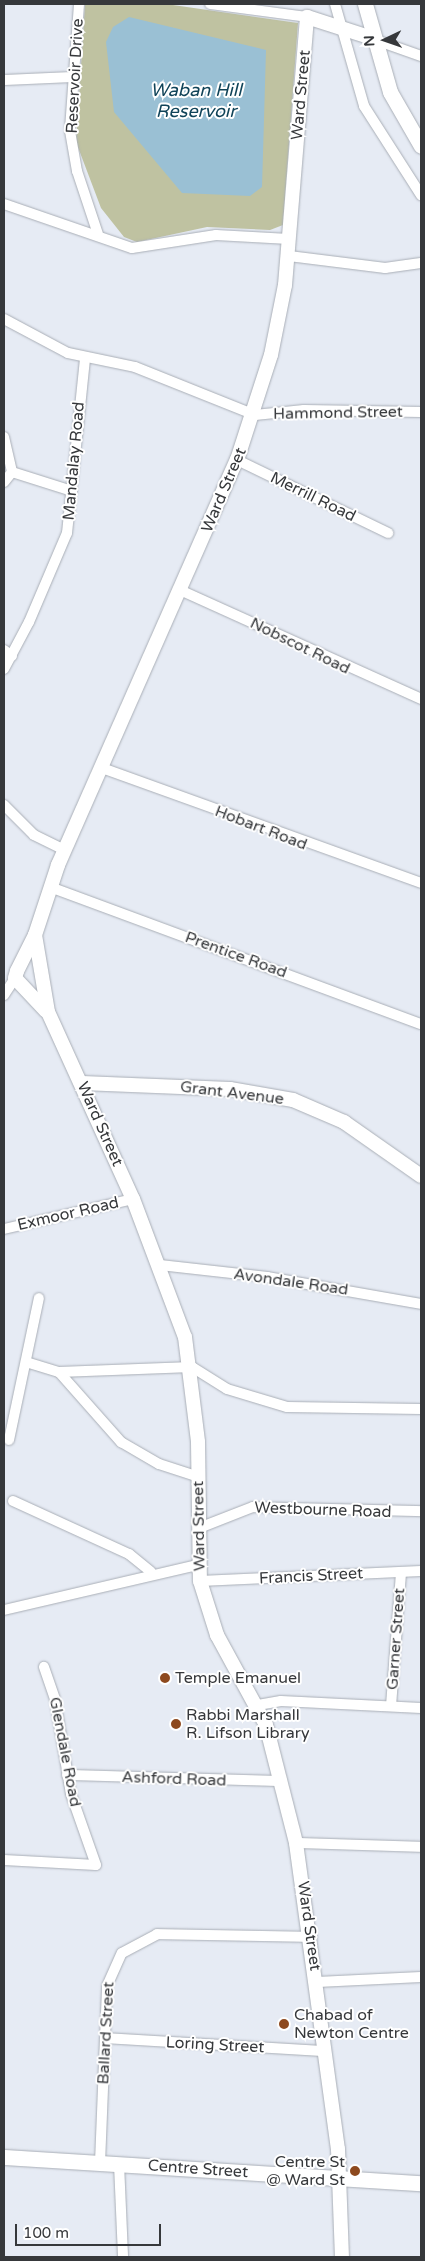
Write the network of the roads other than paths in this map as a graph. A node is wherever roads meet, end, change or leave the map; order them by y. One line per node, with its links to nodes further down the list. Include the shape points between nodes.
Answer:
1 (79, 4): 9 (street, Reservoir Drive)
2 (210, 4): 5 (street)
3 (335, 4): 6 (street)
4 (365, 4): 7 (main road)
5 (307, 17): 6 (street); 15 (street, Ward Street)
6 (338, 25): 7 (street); 12 (street, via 364,106)
7 (372, 38): 8 (street); 11 (main road, via 390,92)
8 (421, 56)
9 (73, 77): 10 (street); 14 (street, Reservoir Drive, via 73,152)
10 (4, 80)
11 (421, 146)
12 (421, 195)
13 (4, 204): 14 (street)
14 (98, 234): 15 (street, via 134,248 216,235)
15 (289, 240): 16 (street, Ward Street)
16 (288, 256): 17 (street, via 385,268); 21 (street, Ward Street, via 281,313)
17 (421, 263)
18 (4, 320): 19 (street)
19 (85, 359): 21 (street, via 135,367); 26 (street, Mandalay Road, via 72,451)
20 (421, 412): 21 (street, Hammond Street, via 304,410)
21 (255, 415): 23 (street, Ward Street)
22 (4, 437): 24 (street)
23 (237, 460): 27 (street, Merrill Road); 28 (street, Ward Street)
24 (12, 472): 25 (street); 26 (street)
25 (4, 482)
26 (72, 491): 29 (street, Mandalay Road, via 65,537)
27 (388, 533)
28 (180, 590): 31 (street, Nobscot Road); 32 (street, Ward Street)
29 (8, 653): 30 (street, Mandalay Road)
30 (4, 669)
31 (421, 699)
32 (102, 768): 34 (street, Ward Street); 35 (street, Hobart Road)
33 (4, 805): 34 (street, via 34,835)
34 (65, 850): 36 (street, Ward Street)
35 (421, 883)
36 (50, 887): 37 (street, Ward Street); 42 (street, Prentice Road)
37 (35, 935): 38 (street, Ward Street); 39 (street, Ward Street)
38 (38, 975): 39 (street); 41 (street, Ward Street)
39 (9, 978): 40 (street); 41 (street, Ward Street)
40 (4, 995)
41 (48, 1012): 43 (street, Ward Street)
42 (421, 1024)
43 (82, 1083): 44 (street, Grant Avenue, via 230,1090 294,1100 344,1122); 45 (street, Ward Street)
44 (421, 1176)
45 (133, 1199): 46 (street, Exmoor Road); 47 (street, Ward Street)
46 (4, 1229)
47 (160, 1266): 49 (street, Avondale Road, via 266,1277); 51 (street, Ward Street)
48 (39, 1298): 50 (street)
49 (421, 1304)
50 (26, 1362): 52 (street); 54 (street)
51 (192, 1367): 52 (street); 53 (street, via 227,1389 287,1407); 55 (street, Ward Street)
52 (59, 1372): 55 (street, via 121,1442 158,1464)
53 (421, 1409)
54 (9, 1440)
55 (199, 1477): 58 (street, Ward Street)
56 (13, 1501): 61 (street, via 129,1554)
57 (421, 1511): 58 (street, Westbourne Road, via 253,1507)
58 (199, 1528): 59 (street, Ward Street)
59 (198, 1565): 61 (street); 63 (street, Ward Street)
60 (421, 1570): 62 (street, Francis Street)
61 (151, 1572): 64 (street)
62 (401, 1572): 63 (street, Francis Street); 67 (street, Garner Street)
63 (200, 1581): 66 (street, Ward Street, via 218,1635)
64 (4, 1610)
65 (44, 1667): 69 (street, Glendale Road, via 55,1700)
66 (258, 1705): 67 (street, via 281,1701); 70 (street, Ward Street)
67 (391, 1706): 68 (street)
68 (421, 1708)
69 (67, 1775): 70 (street, Ashford Road); 73 (street, Glendale Road, via 96,1864)
70 (282, 1781): 71 (street, Ward Street)
71 (296, 1843): 72 (street); 74 (street, Ward Street)
72 (421, 1847)
73 (4, 1860)
74 (312, 1937): 76 (street, Ward Street); 77 (street, Ballard Street, via 167,1933 141,1939 117,1958 110,1974)
75 (421, 1977): 76 (street)
76 (317, 1982): 78 (street, Ward Street)
77 (105, 2038): 78 (street, Loring Street); 80 (street, Ballard Street)
78 (326, 2051): 82 (street, Ward Street)
79 (4, 2156): 80 (main road, Centre Street)
80 (100, 2163): 81 (main road, Centre Street)
81 (119, 2164): 82 (main road, Centre Street); 84 (street)
82 (338, 2177): 83 (main road, Centre Street); 85 (street, Ward Street)
83 (421, 2183)
84 (123, 2257)
85 (342, 2257)

